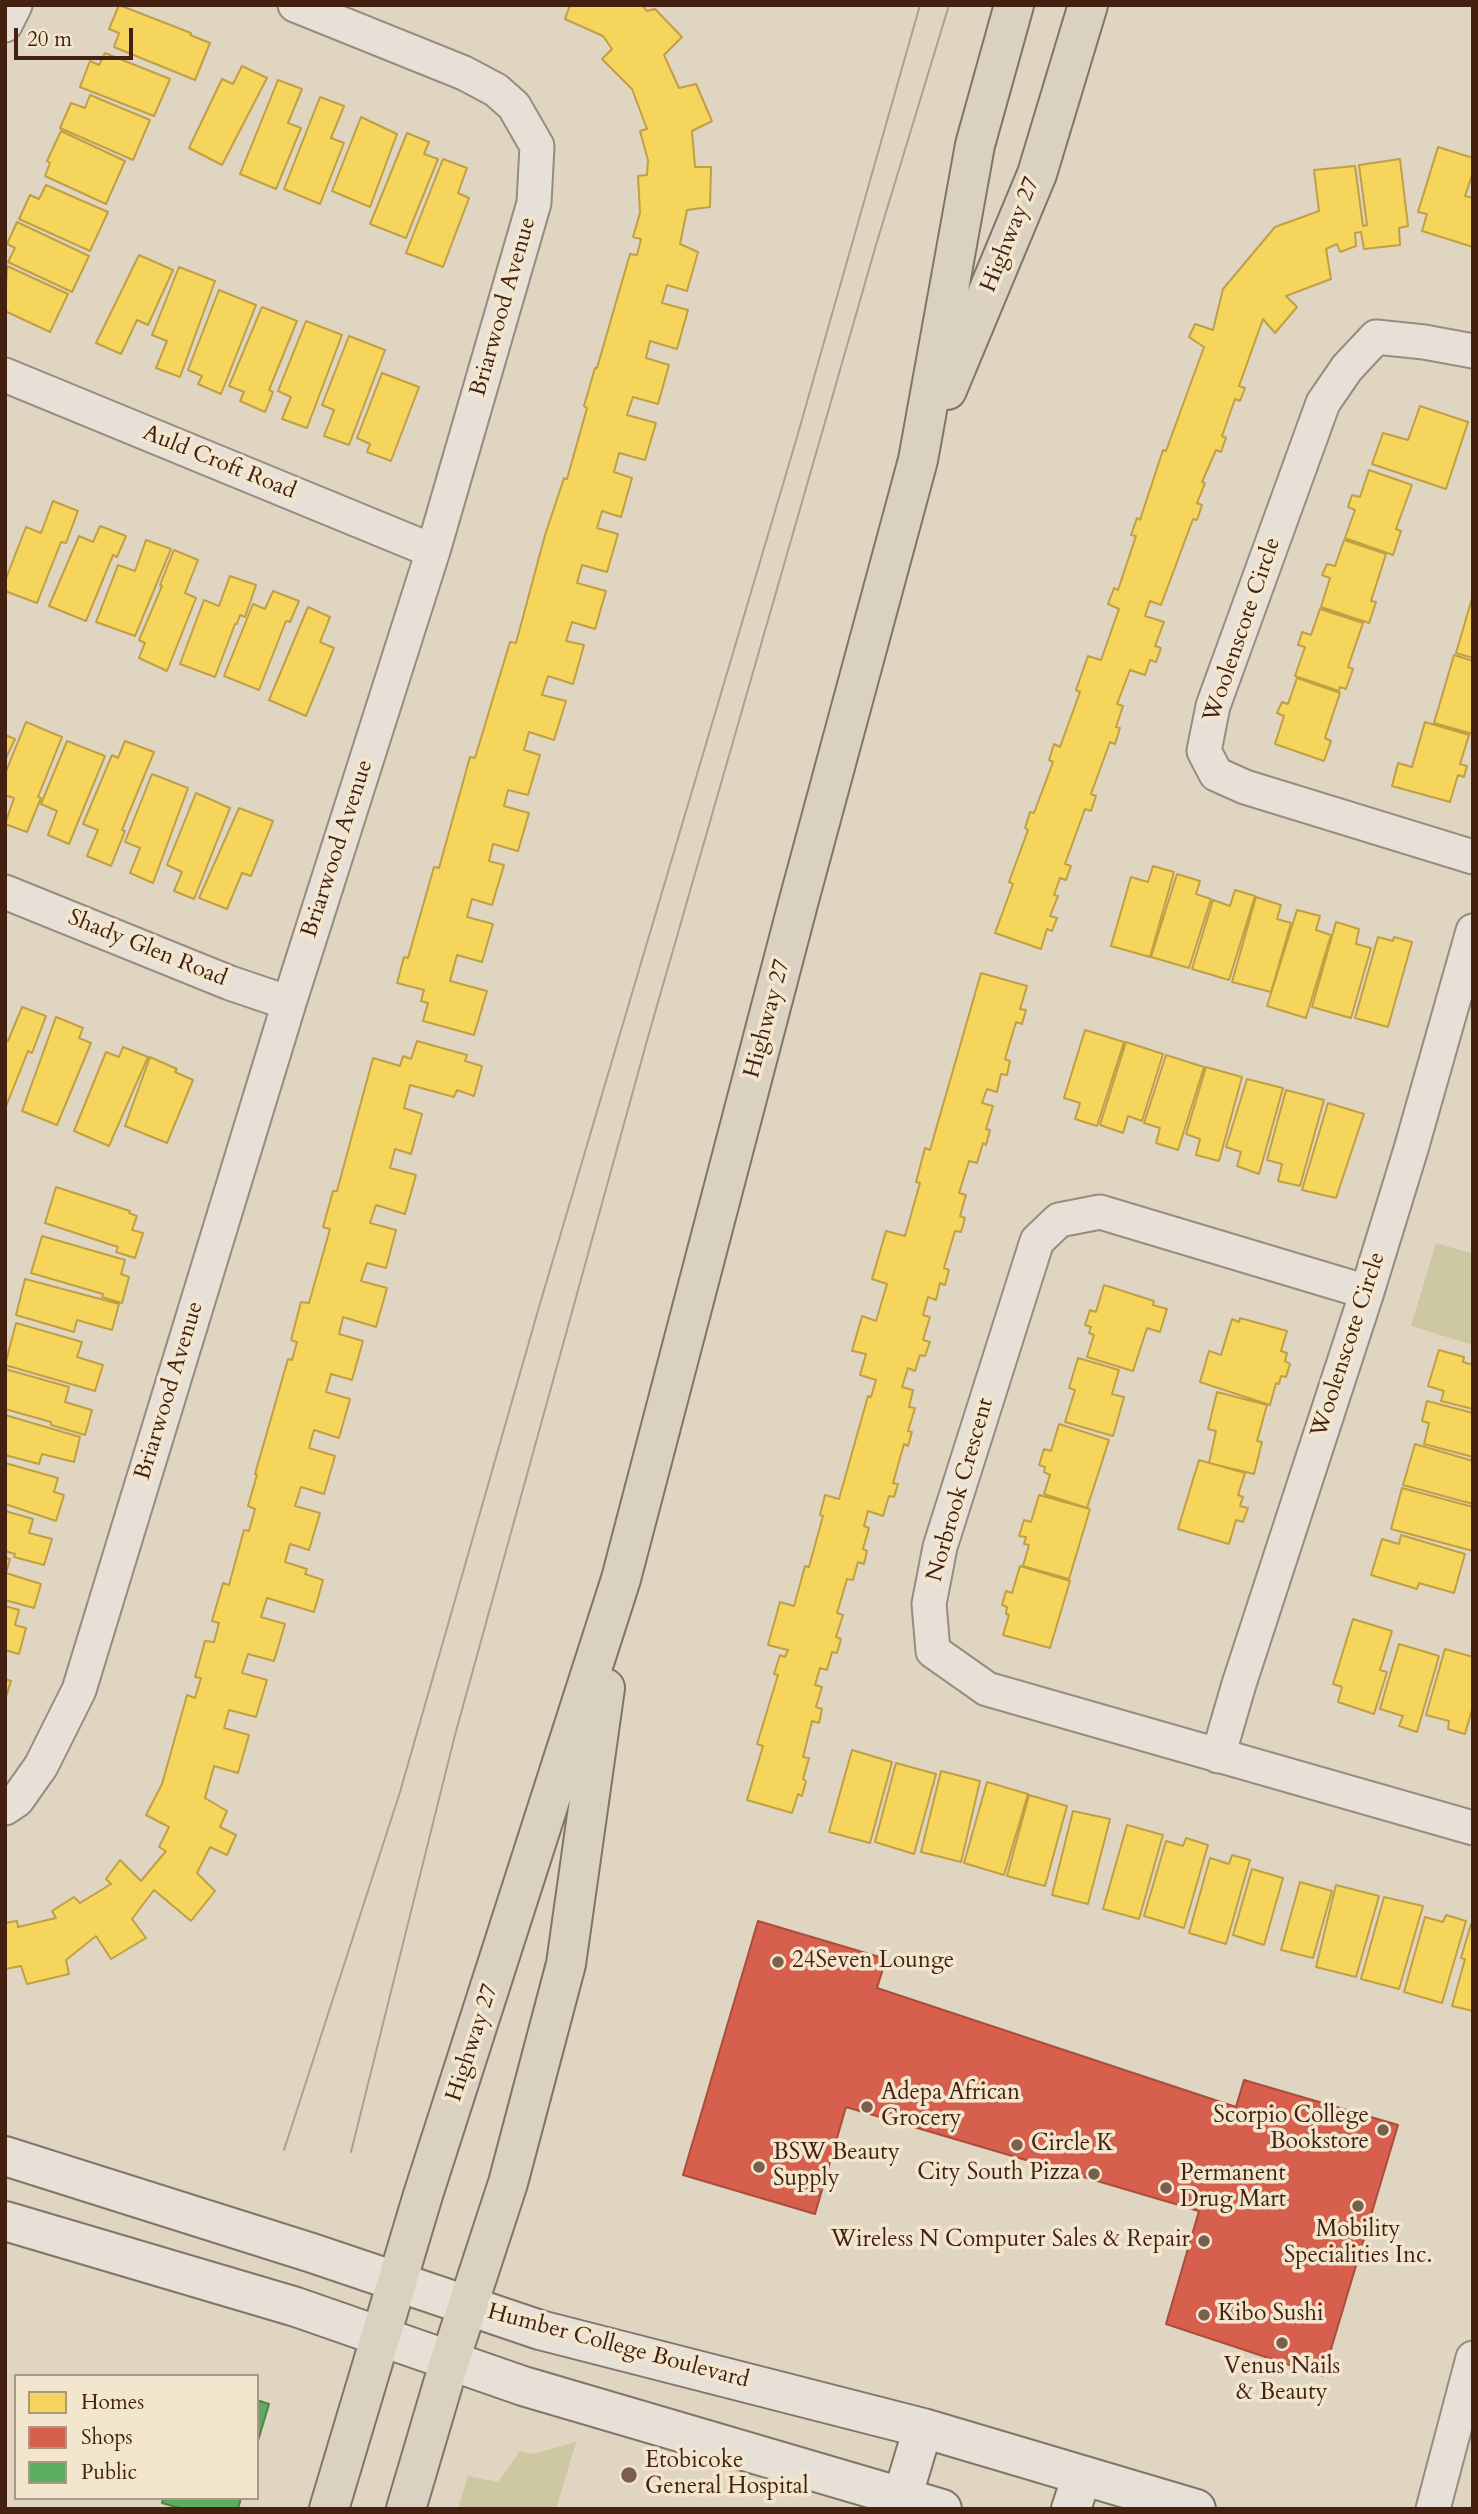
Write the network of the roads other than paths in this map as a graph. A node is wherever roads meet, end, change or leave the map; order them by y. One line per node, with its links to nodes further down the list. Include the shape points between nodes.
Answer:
1 (15, 5): 5 (street)
2 (295, 5): 9 (street, Briarwood Avenue, via 496,90 514,106 537,146 534,202)
3 (1014, 5): 8 (main road, Highway 27, via 975,145)
4 (1088, 5): 8 (main road, Highway 27, via 1037,174)
5 (5, 25)
6 (1473, 351): 10 (street, Woolenscote Circle, via 1376,338 1323,403 1213,706 1204,751 1216,774 1245,787)
7 (5, 375): 9 (street, Auld Croft Road)
8 (918, 460): 15 (main road, Highway 27)
9 (433, 551): 13 (street, Briarwood Avenue)
10 (1473, 857)
11 (5, 892): 13 (street, Shady Glen Road)
12 (1473, 931): 14 (street, Woolenscote Circle)
13 (289, 1003): 17 (street, Briarwood Avenue, via 79,1690 41,1766 17,1800)
14 (1367, 1292): 16 (street, Woolenscote Circle); 16 (street, Norbrook Crescent, via 1100,1212 1059,1220 1037,1241 940,1547 929,1604 933,1651 987,1689)
15 (621, 1579): 21 (main road, Highway 27); 22 (main road, Highway 27, via 566,1964 508,2183)
16 (1218, 1756): 18 (street, Norbrook Crescent)
17 (5, 1808)
18 (1473, 1828)
19 (5, 2156): 21 (street, Humber College Boulevard)
20 (5, 2221): 23 (street)
21 (398, 2282): 22 (street, Humber College Boulevard); 23 (main road, Highway 27)
22 (467, 2305): 25 (main road, Highway 27); 26 (street, Humber College Boulevard, via 540,2330)
23 (381, 2336): 25 (street); 29 (main road, Highway 27)
24 (1473, 2358): 33 (street)
25 (450, 2360): 28 (street, via 523,2386); 30 (main road, Highway 27)
26 (923, 2428): 27 (street, Humber College Boulevard); 28 (street)
27 (1076, 2492): 32 (street, Humber College Boulevard)
28 (902, 2498): 31 (street)
29 (328, 2509)
30 (406, 2509)
31 (942, 2509)
32 (1196, 2509)
33 (1433, 2509)

